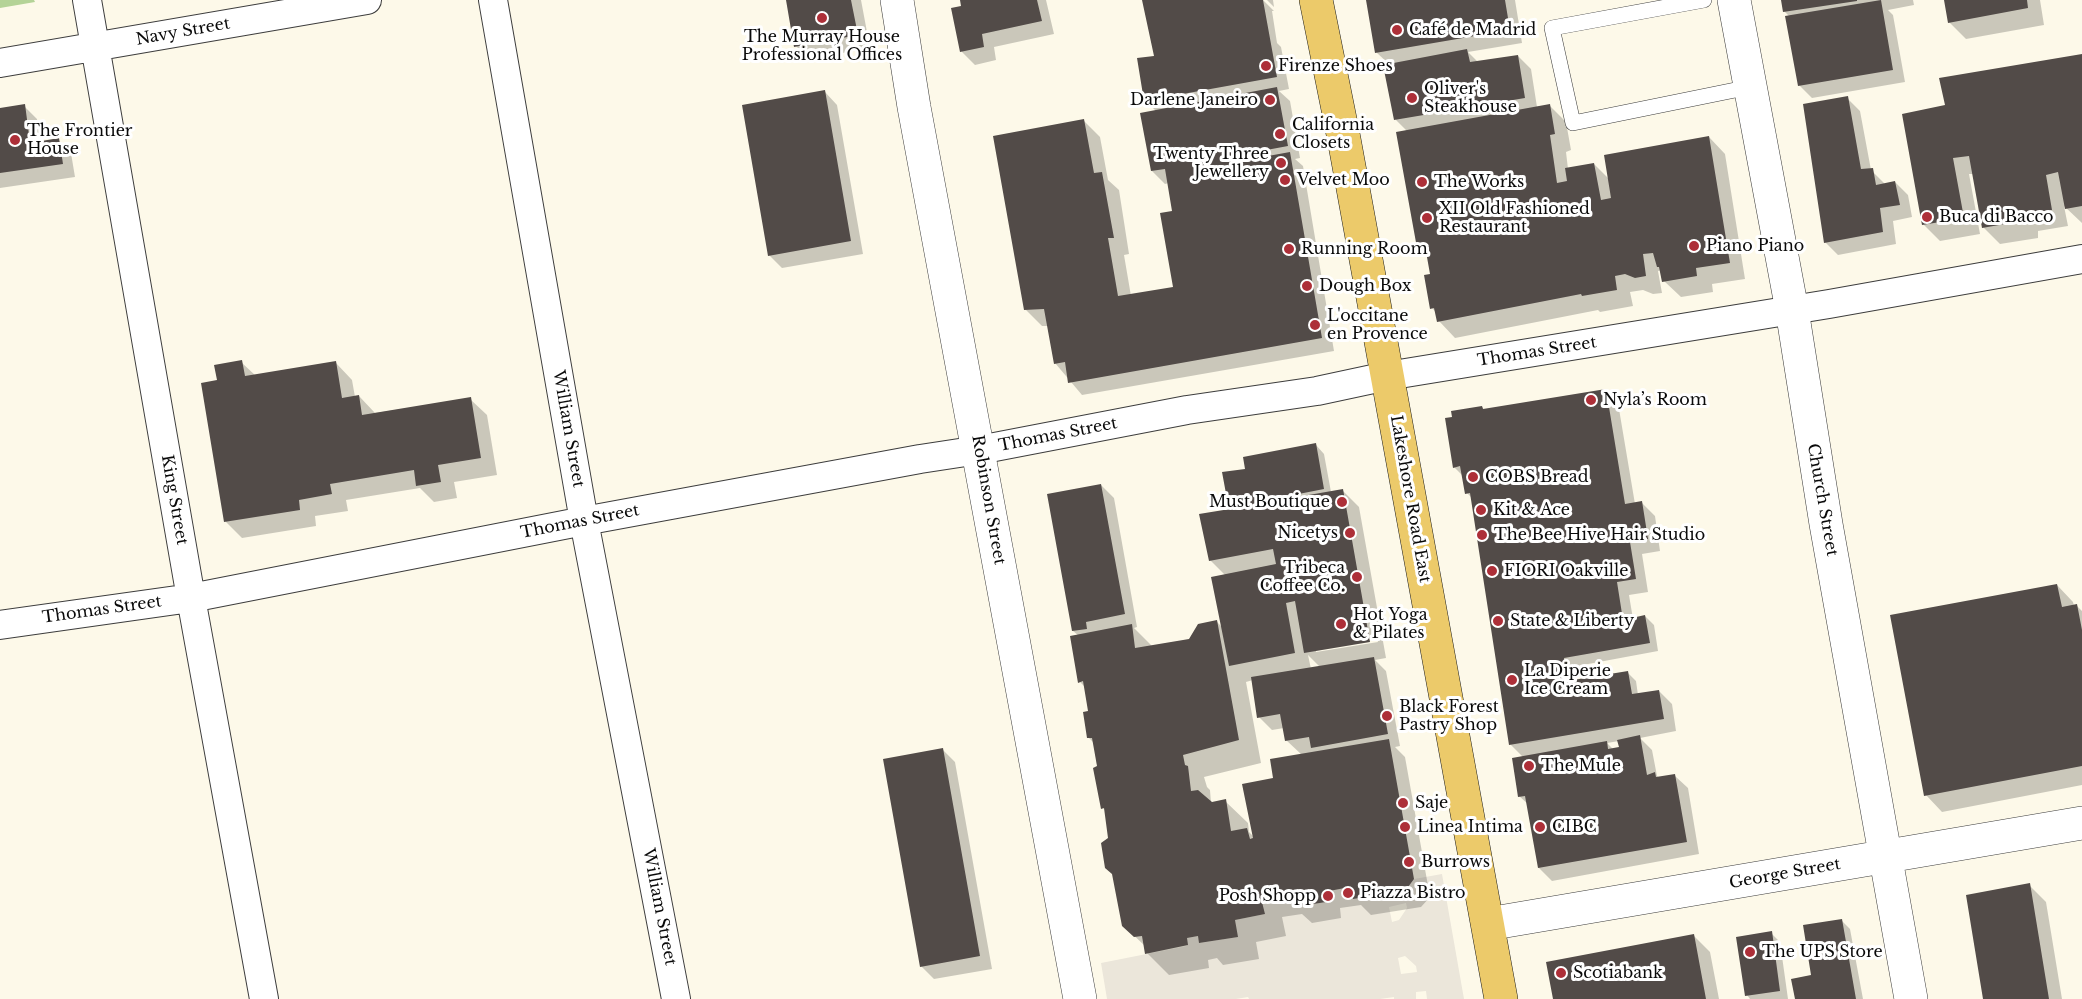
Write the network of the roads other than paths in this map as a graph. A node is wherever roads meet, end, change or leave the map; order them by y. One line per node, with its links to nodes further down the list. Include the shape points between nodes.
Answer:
1 (87, 0): 8 (street, King Street)
2 (367, 0): 8 (street, Navy Street)
3 (492, 0): 15 (street, William Street)
4 (897, 0): 14 (street, Robinson Street)
5 (1316, 0): 13 (main road, Lakeshore Road East)
6 (1704, 0): 10 (lane, via 1552,28 1573,123)
7 (1734, 0): 10 (street, Church Street)
8 (95, 47): 9 (street, Navy Street); 16 (street, King Street)
9 (0, 63)
10 (1750, 87): 12 (street, Church Street)
11 (2082, 259): 12 (street, Thomas Street)
12 (1792, 310): 13 (street, Thomas Street); 19 (street, Church Street)
13 (1387, 376): 14 (street, Thomas Street); 20 (main road, Lakeshore Road East)
14 (979, 450): 15 (street, Thomas Street); 23 (street, Robinson Street)
15 (584, 521): 16 (street, Thomas Street); 22 (street, William Street)
16 (191, 598): 17 (street, Thomas Street); 21 (street, King Street)
17 (0, 625)
18 (2082, 823): 19 (street, George Street)
19 (1886, 856): 20 (street, George Street); 25 (street, Church Street)
20 (1488, 924): 24 (main road, Lakeshore Road East)
21 (264, 999)
22 (676, 999)
23 (1078, 999)
24 (1501, 999)
25 (1911, 999)

